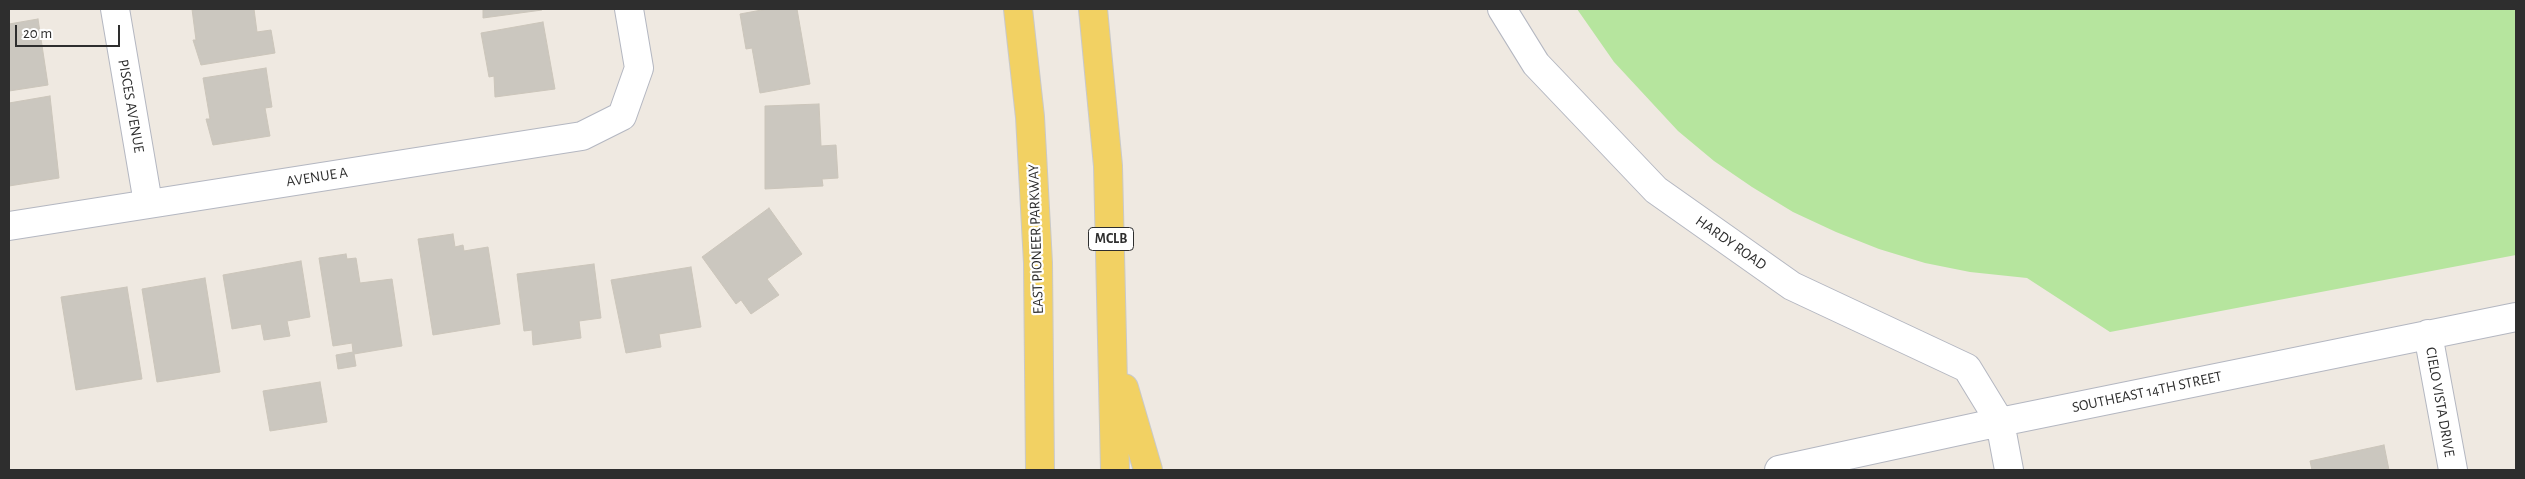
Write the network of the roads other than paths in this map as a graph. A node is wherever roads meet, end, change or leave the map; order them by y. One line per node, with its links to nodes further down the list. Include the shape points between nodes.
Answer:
1 (115, 9): 6 (street, PISCES AVENUE)
2 (629, 9): 6 (street, AVENUE A, via 639,68 622,116 582,136)
3 (1018, 9): 12 (main road, EAST PIONEER PARKWAY, via 1030,117 1038,263)
4 (1093, 9): 10 (main road, MCLB, via 1108,166)
5 (1502, 9): 11 (street, HARDY ROAD, via 1536,64 1656,190 1792,286 1967,368)
6 (148, 203): 7 (street, AVENUE A)
7 (9, 226)
8 (2516, 317): 9 (street, SOUTHEAST 14TH STREET)
9 (2428, 334): 11 (street, SOUTHEAST 14TH STREET); 17 (street, CIELO VISTA DRIVE)
10 (1114, 355): 13 (main road, MCLB); 14 (main road)
11 (2000, 422): 15 (street, SOUTHEAST 14TH STREET); 16 (street)
12 (1040, 470)
13 (1115, 470)
14 (1148, 470)
15 (1779, 470)
16 (2009, 470)
17 (2453, 470)

